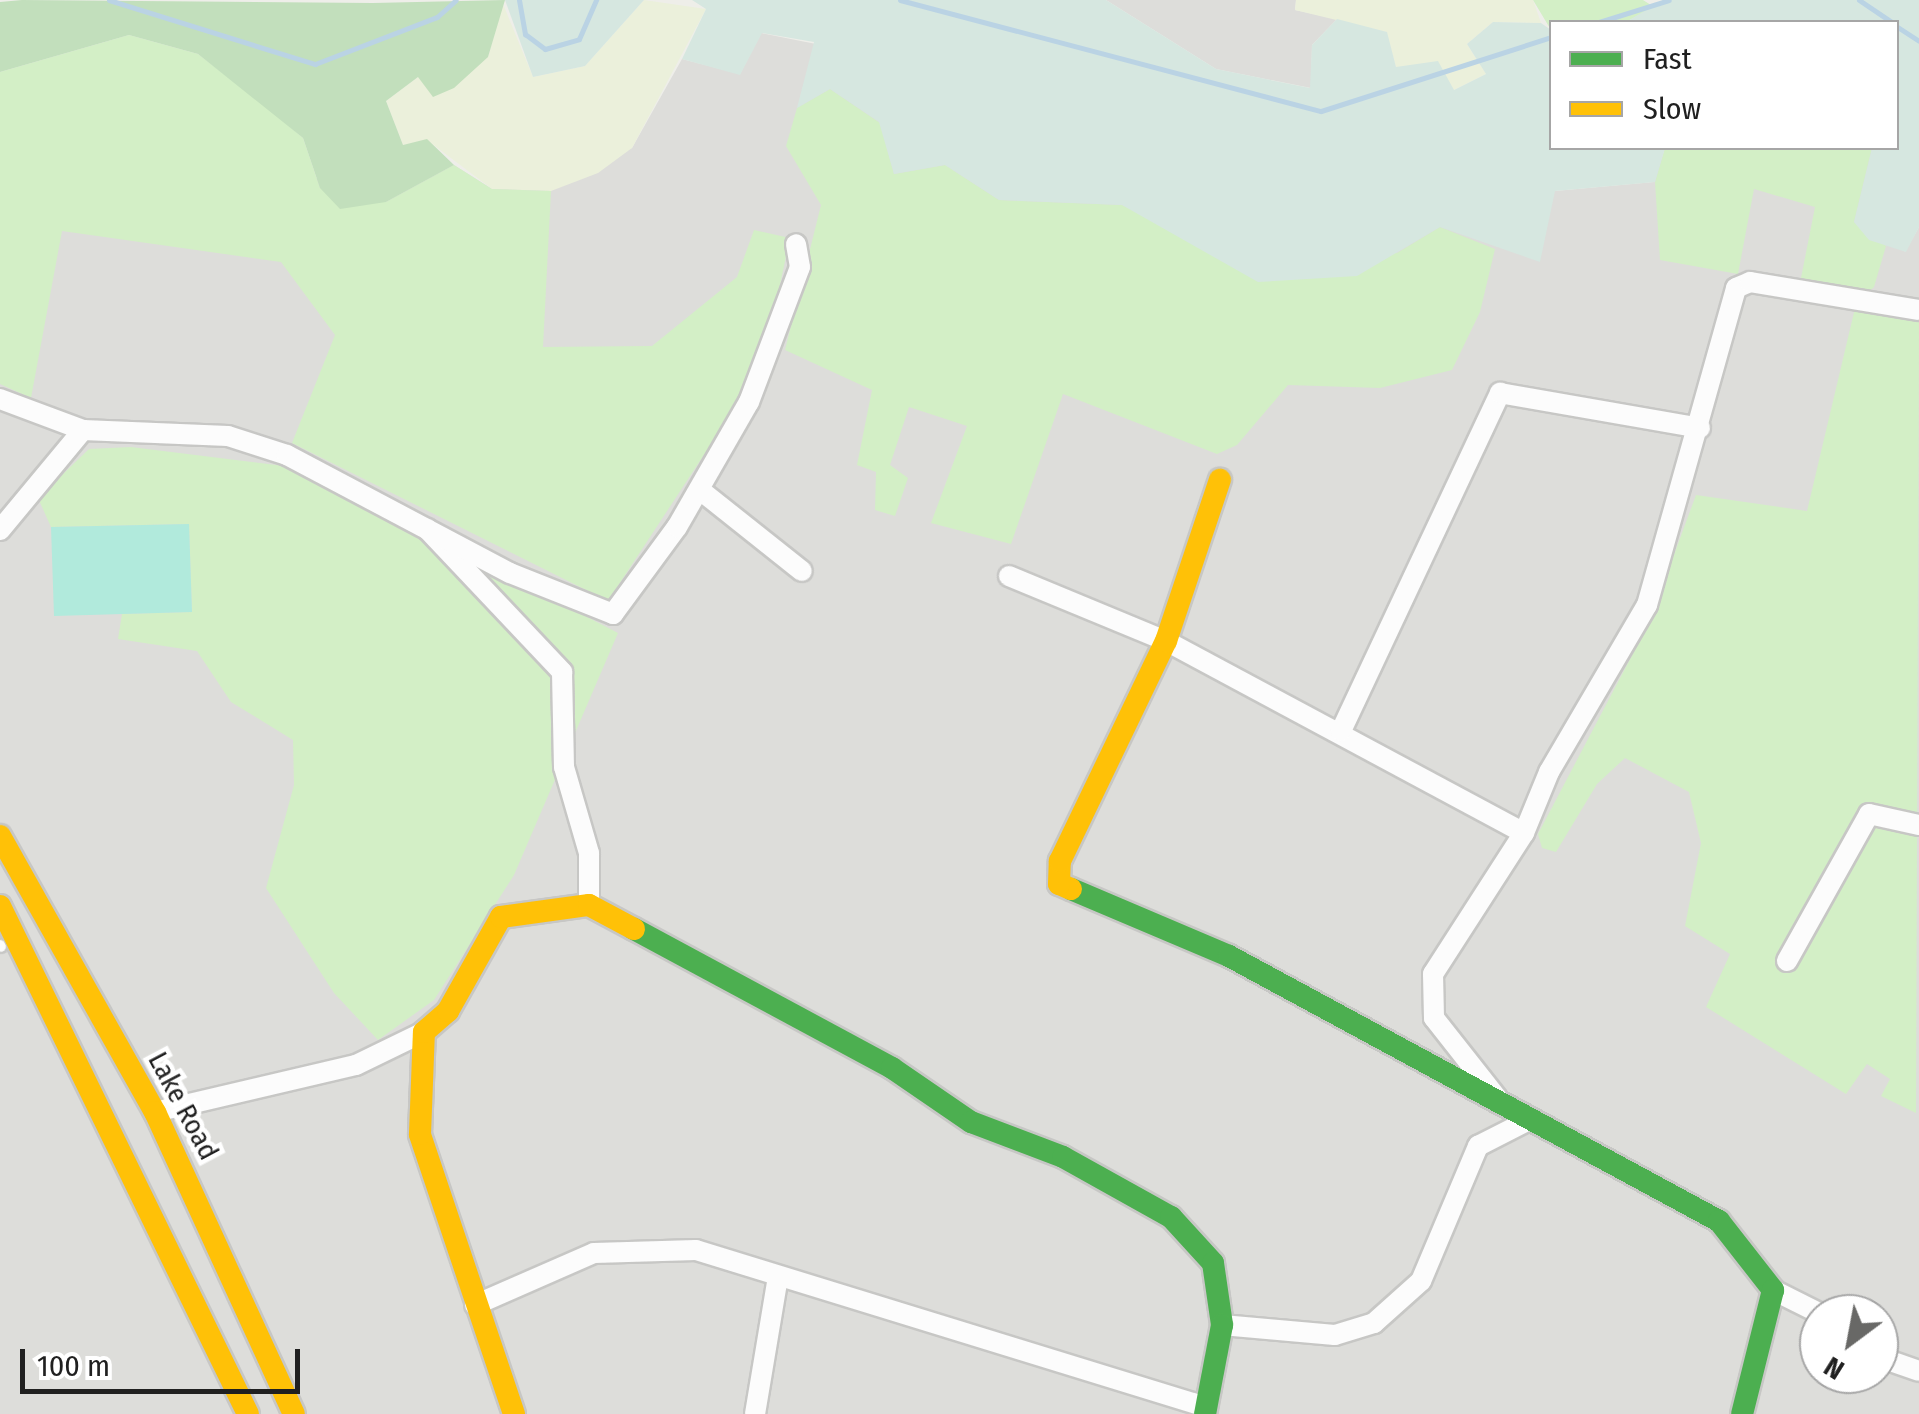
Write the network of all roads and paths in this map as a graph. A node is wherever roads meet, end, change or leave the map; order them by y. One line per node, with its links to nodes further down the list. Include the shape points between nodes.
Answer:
1 (796, 244): 7 (street, via 800,267 785,312)
2 (1919, 310): 4 (street, via 1750,282 1736,288)
3 (0, 399): 5 (street)
4 (1700, 428): 13 (street, via 1500,393); 15 (street, via 1646,605 1549,772)
5 (83, 430): 8 (street, via 254,443); 9 (street)
6 (1220, 480): 12 (street)
7 (700, 490): 8 (street, via 613,614); 10 (street)
8 (426, 528): 17 (street, via 456,570 562,672 564,766 589,854)
9 (0, 530)
10 (802, 571)
11 (1009, 576): 12 (street)
12 (1166, 641): 13 (street); 22 (street, via 1060,862 1059,884 1230,956)
13 (1341, 731): 15 (street)
14 (1919, 824): 20 (street, via 1869,814)
15 (1524, 833): 22 (street, via 1461,923 1429,994 1452,1046)
16 (0, 836): 23 (street, Lake Road)
17 (589, 905): 21 (street, via 501,917 448,1011); 29 (street, via 892,1068 972,1122 1063,1158 1171,1217 1213,1263)
18 (0, 906): 19 (street)
19 (5, 945): 31 (street)
20 (1788, 960)
21 (424, 1032): 23 (street, via 356,1064); 28 (street, via 420,1134)
22 (1498, 1100): 24 (street)
23 (155, 1112): 32 (street, Lake Road)
24 (1529, 1120): 26 (street, via 1719,1221); 29 (street, via 1478,1146 1421,1280 1374,1323 1335,1335)
25 (778, 1277): 28 (street, via 696,1250 623,1248); 30 (street); 34 (street)
26 (1773, 1290): 27 (street); 35 (street)
27 (1799, 1303)
28 (475, 1305): 33 (street)
29 (1222, 1325): 30 (street)
30 (1206, 1410)
31 (248, 1414)
32 (294, 1414)
33 (514, 1414)
34 (754, 1414)
35 (1742, 1414)

